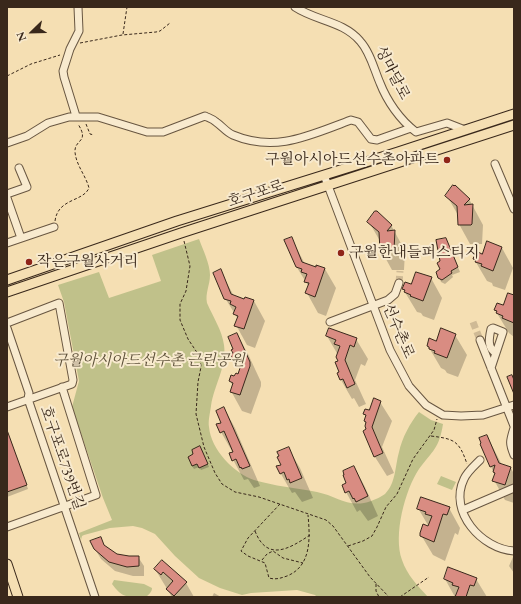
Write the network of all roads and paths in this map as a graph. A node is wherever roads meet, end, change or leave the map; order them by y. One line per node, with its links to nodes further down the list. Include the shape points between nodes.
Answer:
1 (78, 7): 6 (street, via 79,31)
2 (127, 7): 5 (path)
3 (295, 7): 12 (street, 성마달로, via 349,31 361,42 392,106)
4 (170, 23): 5 (path, via 160,31)
5 (122, 35): 6 (path)
6 (72, 44): 7 (street)
7 (69, 52): 8 (path, via 36,62); 10 (street, via 63,71)
8 (7, 76)
9 (514, 114): 13 (main road, 호구포로)
10 (79, 116): 12 (street, via 98,117 147,132 163,132 205,116 231,135 274,143 298,140 351,120 358,122 371,138 377,140); 14 (path, via 88,132); 15 (street, via 48,123); 23 (path, via 75,121 83,138 76,147 76,159 89,188 88,192 80,197 68,201 57,213)
11 (514, 125): 19 (main road, 호구포로)
12 (411, 128): 13 (street, via 416,132 447,122)
13 (465, 130): 18 (main road, 호구포로)
14 (94, 135)
15 (7, 144)
16 (495, 164): 22 (street)
17 (20, 168): 20 (street, via 26,187)
18 (324, 175): 19 (street, 선수촌로); 27 (main road, 호구포로, via 177,220)
19 (328, 186): 24 (main road, 호구포로); 30 (street, 선수촌로)
20 (7, 194)
21 (7, 198): 25 (street)
22 (514, 209)
23 (54, 226): 25 (street)
24 (181, 233): 29 (main road, 호구포로); 49 (path, via 190,266 186,291 180,304 180,320 200,357 196,414 204,447 222,484 235,492)
25 (21, 238): 26 (street)
26 (7, 243)
27 (7, 280)
28 (399, 283): 30 (street, via 392,297)
29 (7, 292)
30 (373, 306): 31 (street); 42 (street, 선수촌로, via 390,350 409,386 426,405)
31 (330, 322)
32 (7, 323): 37 (street, via 59,303 74,380 72,384)
33 (7, 328): 38 (street, 호구포로739번길, via 29,393)
34 (480, 340): 36 (street)
35 (496, 353): 36 (street)
36 (491, 368): 41 (street)
37 (62, 387): 38 (street); 50 (street, via 96,495)
38 (28, 399): 40 (street); 50 (street, 호구포로739번길)
39 (514, 405): 41 (street, 선수촌로)
40 (7, 407)
41 (506, 408): 42 (street, 선수촌로, via 483,415 443,415); 43 (street)
42 (439, 412): 44 (path)
43 (514, 427): 45 (street, via 510,441)
44 (430, 436): 47 (path, via 455,442); 56 (path, via 413,459 397,494 386,507 372,536)
45 (514, 456)
46 (480, 460): 47 (street)
47 (469, 471): 51 (street, via 460,492)
48 (514, 488): 51 (street)
49 (281, 504): 52 (path); 54 (path)
50 (64, 507): 53 (street); 65 (street, 호구포로739번길)
51 (463, 510): 58 (street, via 468,522 484,540 497,547)
52 (308, 514): 55 (path); 56 (path, via 326,520)
53 (7, 527)
54 (255, 530): 57 (path, via 261,543); 59 (path, via 241,550 248,556)
55 (310, 535): 57 (path, via 279,551); 60 (path)
56 (348, 546): 63 (path)
57 (273, 551): 59 (path); 60 (path, via 283,558)
58 (514, 551)
59 (262, 561): 60 (path, via 265,563 269,578 273,579 296,572)
60 (303, 563)
61 (7, 564): 64 (main road)
62 (428, 577): 68 (path)
63 (376, 583): 66 (path); 67 (path)
64 (18, 597)
65 (95, 597)
66 (378, 597)
67 (389, 597)
68 (400, 597)

